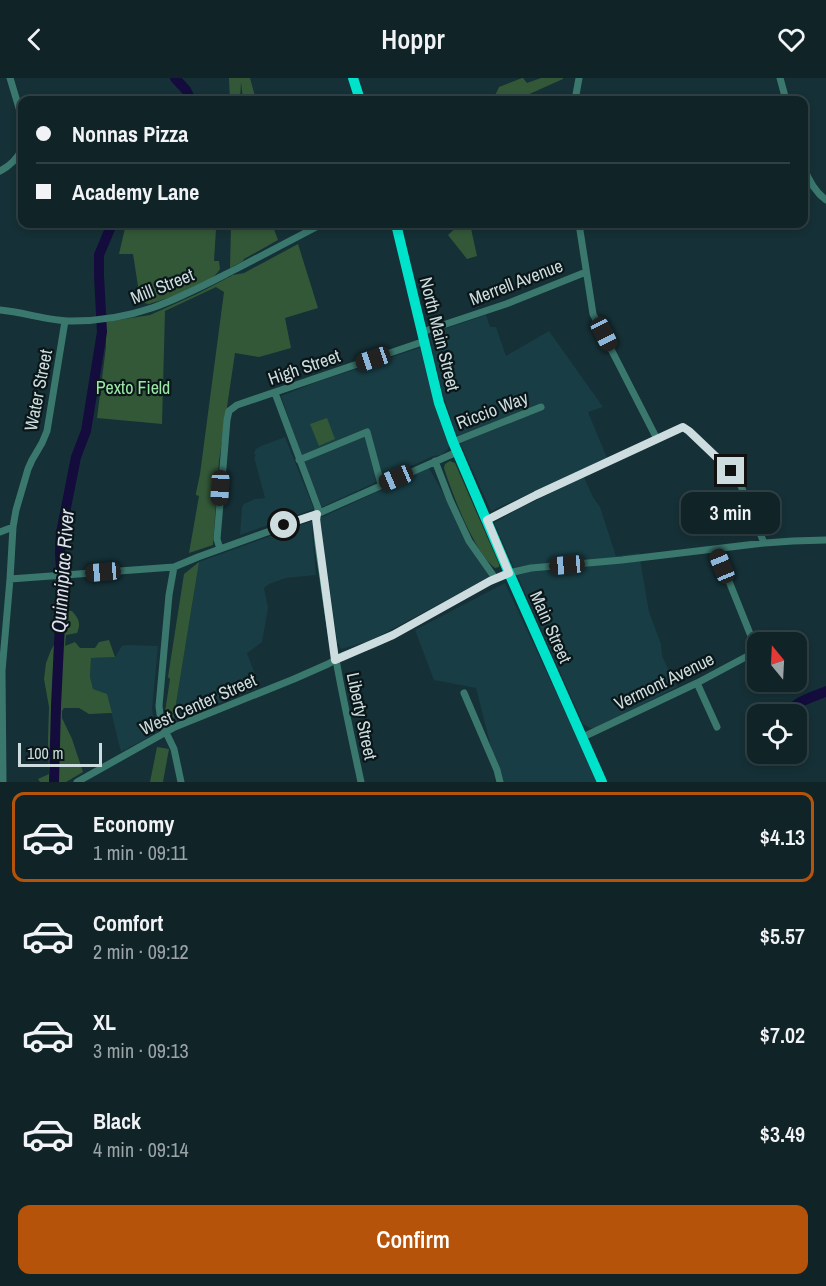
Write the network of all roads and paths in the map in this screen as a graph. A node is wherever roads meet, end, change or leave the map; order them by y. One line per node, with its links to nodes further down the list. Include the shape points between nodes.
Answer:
1 (10, 78): 8 (street)
2 (353, 78): 5 (highway)
3 (579, 78): 6 (street)
4 (780, 78): 7 (street)
5 (359, 96)
6 (576, 96)
7 (785, 96)
8 (18, 105)
9 (18, 156): 10 (street)
10 (0, 171)
11 (808, 179): 12 (street)
12 (826, 201)
13 (314, 228): 18 (street, Mill Street, via 185,296 139,313)
14 (397, 228): 19 (highway, North Main Street)
15 (580, 228): 16 (street)
16 (586, 272): 19 (street, Merrell Avenue); 22 (street, via 593,314)
17 (0, 310): 18 (street, Mill Street)
18 (65, 321): 29 (street, Water Street, via 47,431 28,469)
19 (424, 337): 20 (street, High Street); 23 (highway, North Main Street)
20 (275, 393): 24 (street, Liberty Street); 33 (street, High Street, via 229,411 220,488)
21 (541, 407): 23 (street, Riccio Way)
22 (657, 439): 28 (street); 32 (street, via 683,427 731,471)
23 (455, 447): 25 (street, Riccio Way); 28 (highway, Main Street)
24 (299, 460): 26 (street, via 367,432); 27 (street, Liberty Street)
25 (435, 461): 26 (street, Riccio Way); 38 (street, via 469,541)
26 (381, 484): 27 (street, Riccio Way)
27 (317, 514): 33 (street, Riccio Way); 41 (street, Liberty Street)
28 (487, 520): 36 (highway, Main Street)
29 (13, 527): 30 (street); 37 (street, Water Street)
30 (0, 532)
31 (826, 540): 32 (street, West Center Street)
32 (764, 543): 34 (street, West Center Street)
33 (220, 549): 35 (street, Riccio Way)
34 (716, 549): 36 (street, West Center Street); 39 (street)
35 (174, 567): 37 (street, Riccio Way); 45 (street, via 159,706)
36 (509, 573): 38 (street, West Center Street); 46 (highway, Main Street)
37 (10, 579): 47 (street, Water Street, via 2,671)
38 (495, 579): 41 (street, West Center Street, via 393,635)
39 (750, 632)
40 (747, 657): 42 (street, Vermont Avenue)
41 (335, 660): 45 (street, West Center Street); 50 (street, Liberty Street)
42 (697, 683): 44 (street); 46 (street, Vermont Avenue)
43 (464, 693): 51 (street)
44 (717, 727)
45 (166, 732): 48 (street, West Center Street); 49 (street)
46 (583, 737): 52 (highway, Main Street)
47 (3, 782)
48 (77, 782)
49 (181, 782)
50 (360, 782)
51 (500, 782)
52 (602, 782)

